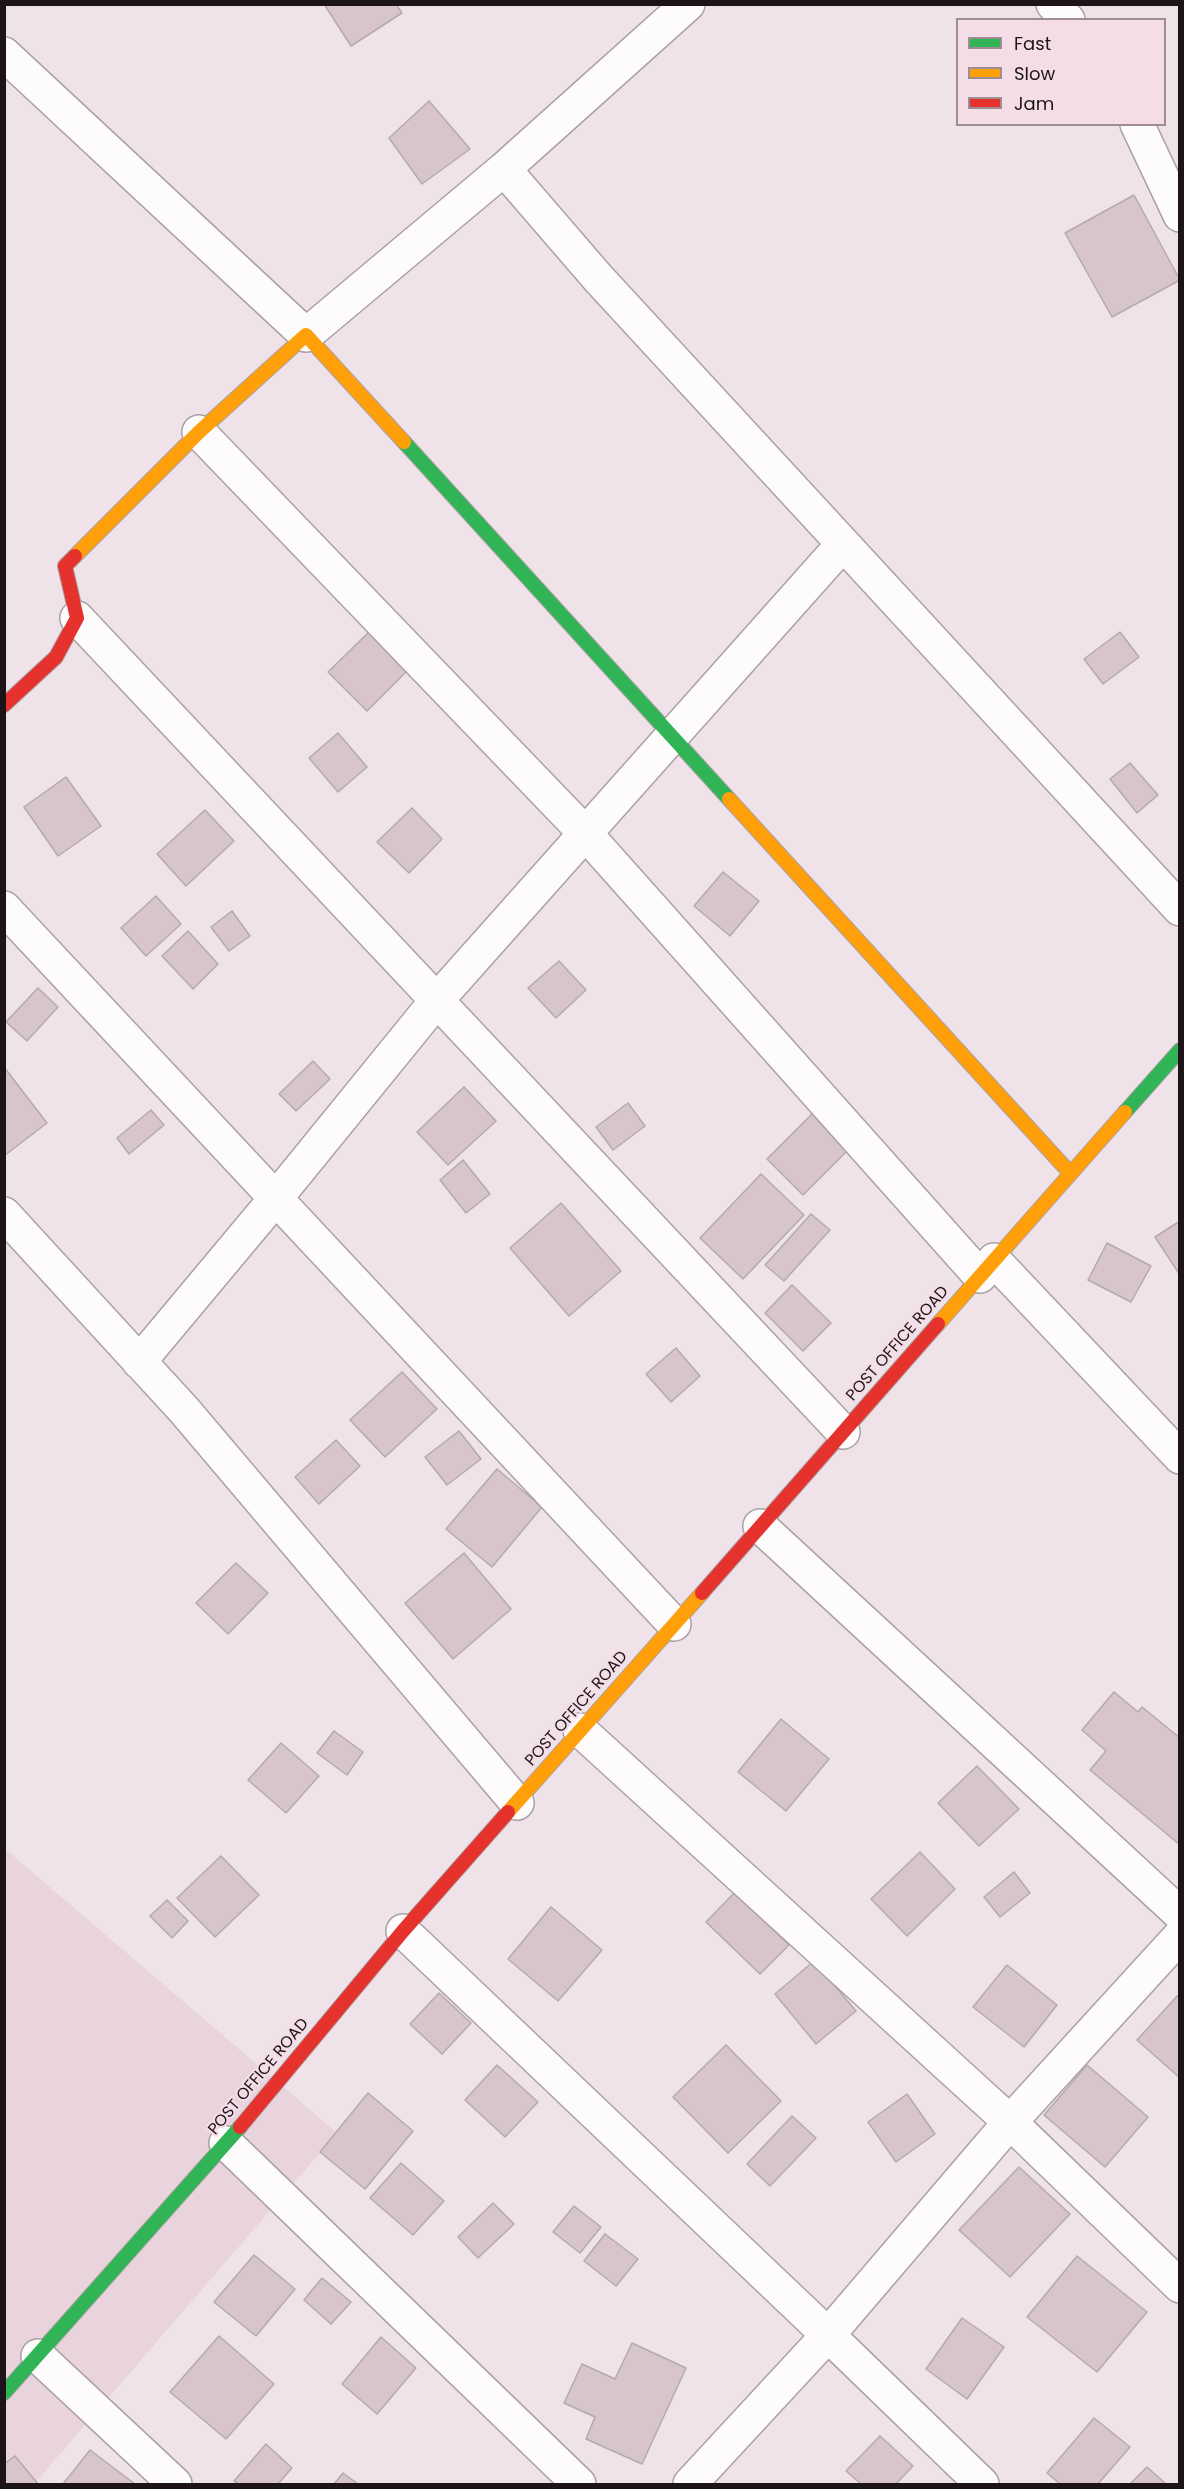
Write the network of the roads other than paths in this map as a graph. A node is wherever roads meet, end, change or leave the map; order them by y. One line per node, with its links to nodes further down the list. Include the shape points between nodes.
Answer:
1 (688, 4): 6 (street)
2 (1053, 4): 3 (street)
3 (1066, 18)
4 (4, 54): 8 (street)
5 (1138, 126): 7 (street)
6 (504, 169): 8 (street); 10 (street, via 598,278)
7 (1179, 215)
8 (306, 335): 9 (street); 13 (street)
9 (199, 432): 11 (street, via 66,566); 14 (street)
10 (843, 544): 13 (street); 16 (street)
11 (77, 618): 12 (street, via 56,657); 17 (street)
12 (4, 705)
13 (671, 735): 14 (street); 19 (street)
14 (585, 833): 17 (street); 22 (street)
15 (4, 908): 20 (street)
16 (1179, 909)
17 (437, 1000): 20 (street); 24 (street)
18 (1179, 1050): 19 (street, POST OFFICE ROAD)
19 (1070, 1173): 22 (street, POST OFFICE ROAD)
20 (276, 1198): 23 (street); 27 (street)
21 (4, 1214): 23 (street)
22 (987, 1268): 24 (street, POST OFFICE ROAD); 25 (street)
23 (139, 1362): 29 (street)
24 (843, 1432): 26 (street, POST OFFICE ROAD)
25 (1179, 1457)
26 (760, 1526): 27 (street, POST OFFICE ROAD); 30 (street)
27 (674, 1624): 28 (street, POST OFFICE ROAD)
28 (580, 1730): 29 (street, POST OFFICE ROAD); 33 (street)
29 (517, 1803): 31 (street, POST OFFICE ROAD)
30 (1179, 1914)
31 (403, 1931): 34 (street, POST OFFICE ROAD); 36 (street)
32 (1179, 1936): 33 (street)
33 (1010, 2122): 35 (street); 36 (street)
34 (226, 2143): 37 (street, POST OFFICE ROAD); 40 (street)
35 (1179, 2286)
36 (828, 2335): 41 (street); 42 (street)
37 (38, 2356): 38 (street, POST OFFICE ROAD); 39 (street)
38 (4, 2393)
39 (175, 2484)
40 (579, 2484)
41 (690, 2484)
42 (982, 2484)

